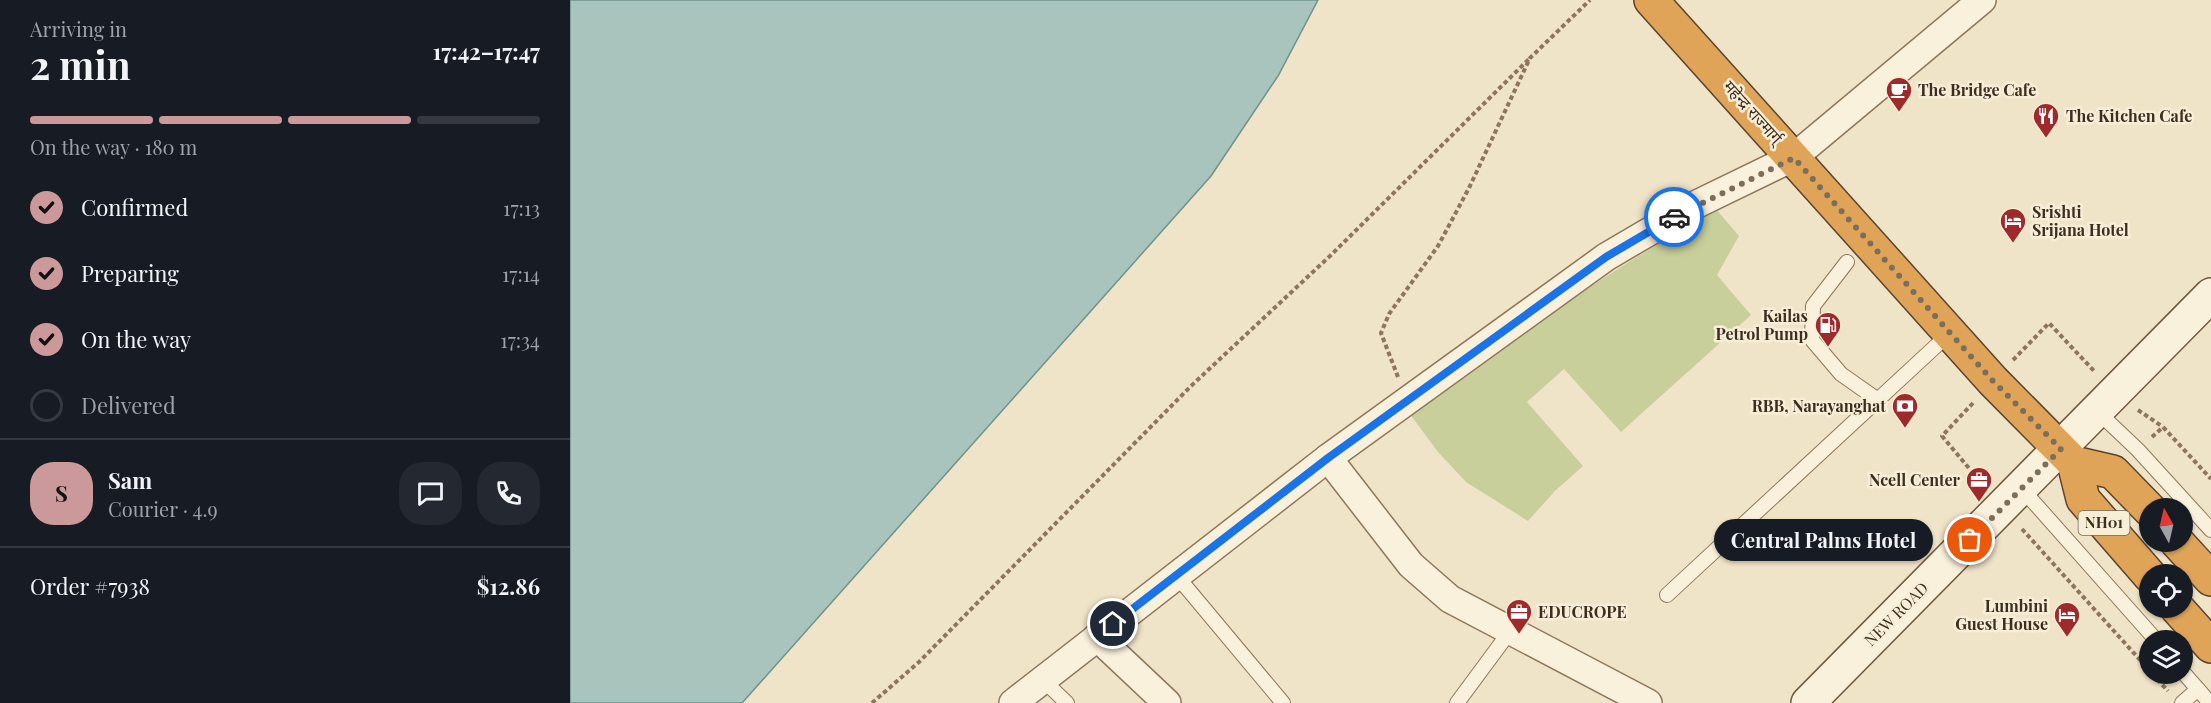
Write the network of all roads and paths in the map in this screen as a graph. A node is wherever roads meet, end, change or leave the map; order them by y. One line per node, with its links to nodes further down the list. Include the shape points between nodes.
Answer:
1 (1590, 0): 4 (path)
2 (1651, 0): 5 (highway, महेन्द्र राज्मार्ग्)
3 (1982, 0): 5 (street)
4 (1530, 58): 9 (path, via 1438,246 1389,314 1381,333); 32 (path, via 1330,256 1191,386 919,662)
5 (1794, 158): 8 (highway, महेन्द्र राज्मार्ग्); 9 (street, via 1693,206 1606,257)
6 (1847, 262): 10 (lane, via 1813,306 1812,340 1841,374)
7 (2211, 296): 11 (street, NEW ROAD)
8 (1950, 333): 10 (lane); 12 (highway, महेन्द्र राज्मार्ग्)
9 (1408, 400): 13 (street)
10 (1878, 400): 21 (lane)
11 (2098, 412): 12 (street, NEW ROAD); 16 (lane)
12 (2068, 456): 14 (street, NEW ROAD); 15 (highway, NH01, via 2113,472); 18 (highway, NH01, via 2083,499)
13 (1328, 458): 19 (street); 23 (street, via 1411,566 1450,599)
14 (2022, 489): 24 (lane); 39 (street, NEW ROAD)
15 (2139, 499)
16 (2211, 530)
17 (2186, 552): 20 (highway)
18 (2140, 564)
19 (1176, 574): 25 (street); 36 (lane)
20 (2211, 579)
21 (1667, 595)
22 (2186, 618): 26 (highway)
23 (1511, 630): 37 (lane); 38 (street)
24 (2147, 630)
25 (1096, 637): 27 (street); 35 (street)
26 (2211, 646)
27 (1043, 680): 33 (street); 34 (lane)
28 (2193, 683): 30 (lane)
29 (2162, 684): 31 (path)
30 (2198, 689): 31 (lane); 40 (lane)
31 (2177, 699)
32 (872, 703)
33 (1013, 703)
34 (1067, 703)
35 (1167, 703)
36 (1283, 703)
37 (1457, 703)
38 (1648, 703)
39 (1808, 703)
40 (2211, 703)

